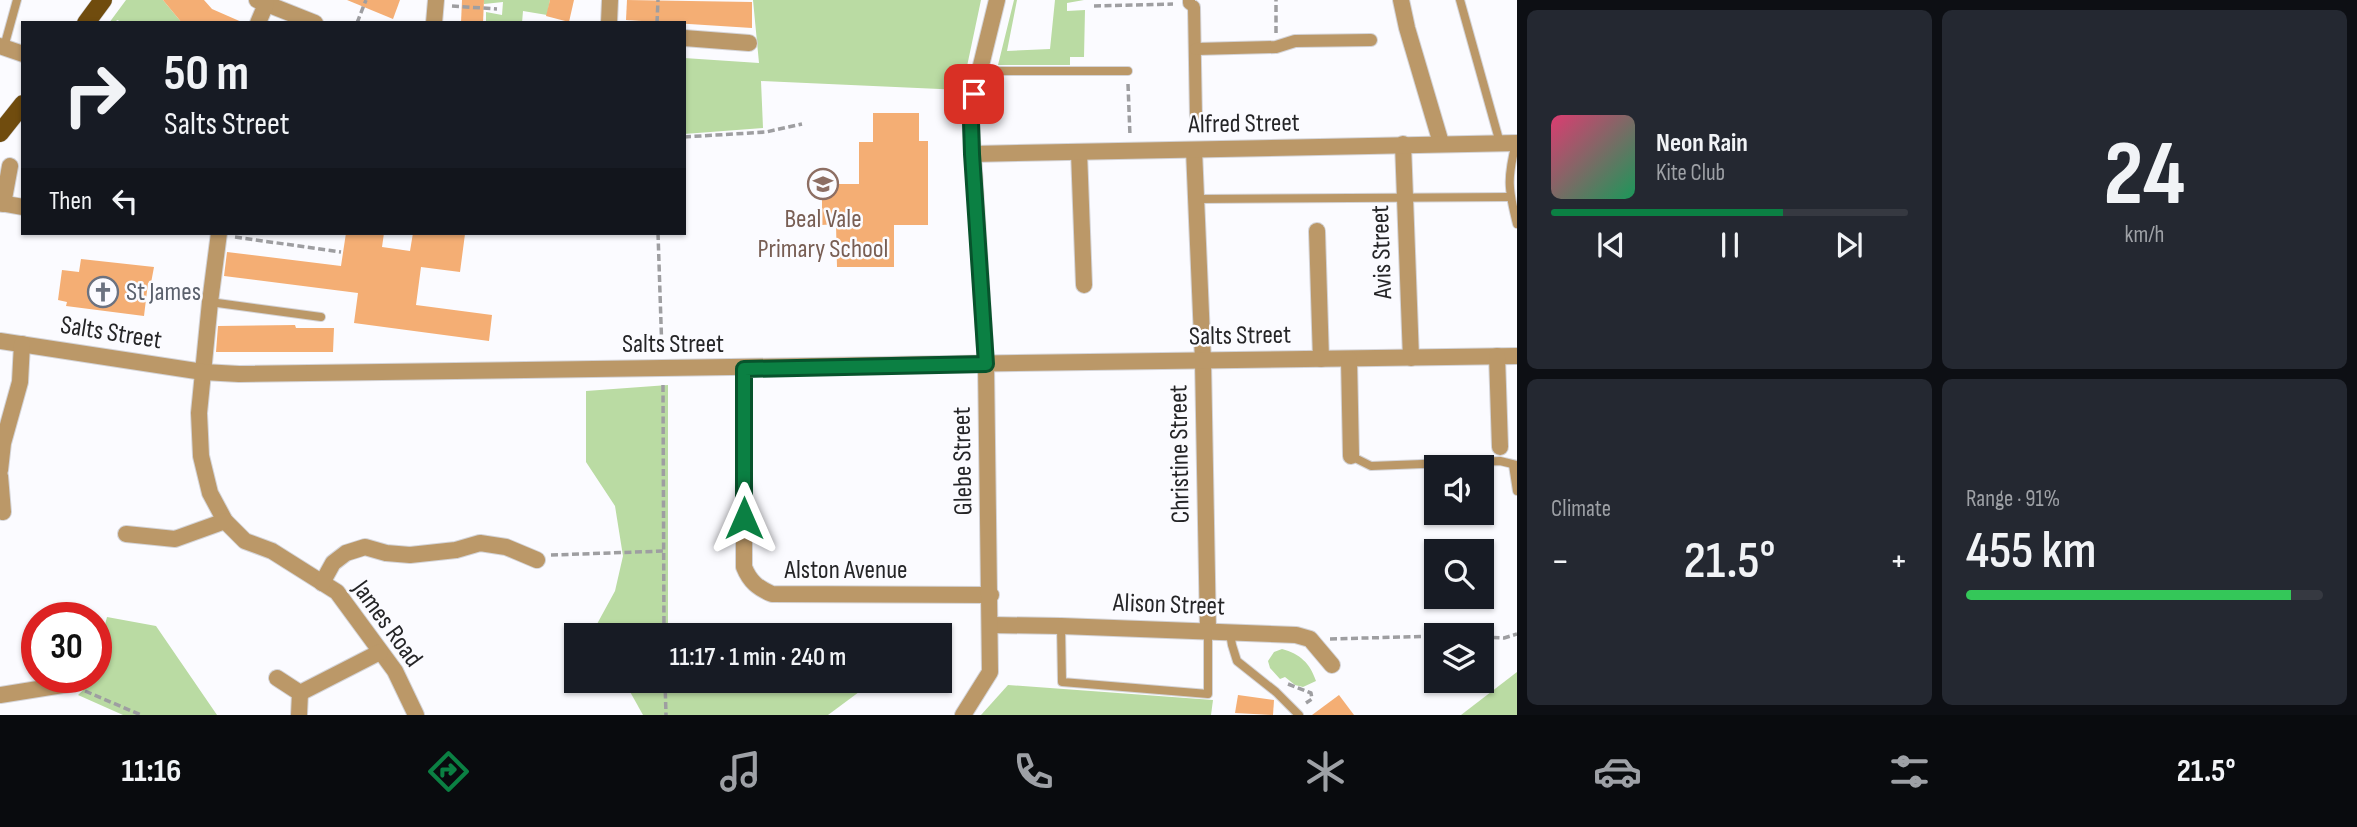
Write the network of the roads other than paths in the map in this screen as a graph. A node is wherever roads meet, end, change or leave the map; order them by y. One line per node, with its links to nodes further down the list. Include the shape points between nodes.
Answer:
1 (17, 0): 18 (lane)
2 (103, 0): 10 (main road)
3 (610, 0): 14 (street)
4 (997, 0): 21 (street, Glebe Street)
5 (1401, 0): 26 (street)
6 (1460, 0): 27 (lane)
7 (261, 2): 11 (street); 12 (street)
8 (1189, 2): 19 (street, via 1194,8)
9 (441, 3): 13 (street)
10 (87, 21)
11 (258, 21)
12 (310, 21)
13 (436, 21)
14 (609, 21)
15 (686, 38): 17 (street)
16 (1371, 40): 19 (street)
17 (750, 43)
18 (2, 46): 20 (street)
19 (1196, 49): 24 (street)
20 (21, 53)
21 (980, 69): 22 (lane); 31 (street, Glebe Street, via 971,122)
22 (1128, 71)
23 (21, 107): 25 (main road)
24 (1196, 119)
25 (0, 133)
26 (1441, 143): 27 (street, Alfred Street); 28 (street, Alfred Street)
27 (1511, 143): 33 (lane)
28 (1403, 144): 29 (street, Alfred Street); 34 (street, Avis Street)
29 (1194, 150): 30 (street, Alfred Street); 35 (street, Christine Street)
30 (1079, 152): 31 (street, Alfred Street); 41 (street)
31 (972, 154): 52 (street, Glebe Street)
32 (10, 166): 36 (street)
33 (1510, 197): 34 (lane); 38 (lane)
34 (1405, 198): 35 (lane); 48 (street, Avis Street)
35 (1196, 199): 51 (street, Christine Street)
36 (2, 203): 37 (street)
37 (21, 206)
38 (1517, 224)
39 (1317, 231): 49 (street)
40 (219, 235): 42 (street, James Road)
41 (1084, 285)
42 (210, 302): 43 (lane); 54 (street, James Road)
43 (321, 317)
44 (0, 341): 45 (street, Salts Street)
45 (22, 344): 54 (street, Salts Street); 58 (street, via 20,382)
46 (1497, 356): 47 (street, Salts Street); 48 (street, Salts Street); 55 (street)
47 (1517, 356)
48 (1411, 358): 50 (street, Salts Street)
49 (1321, 359): 50 (street, Salts Street); 51 (street, Salts Street)
50 (1349, 359): 56 (street)
51 (1203, 361): 52 (street, Salts Street); 69 (street, Christine Street)
52 (986, 364): 53 (street, Salts Street); 66 (street, Glebe Street)
53 (744, 369): 54 (street, Salts Street); 66 (street, Alston Avenue, via 744,567 749,580 772,594)
54 (203, 372): 62 (street, James Road, via 201,456 210,493)
55 (1500, 447)
56 (1351, 456): 57 (lane, via 1370,466 1500,461)
57 (1515, 465): 60 (lane)
58 (0, 470)
59 (0, 475): 61 (street)
60 (1517, 491)
61 (3, 512)
62 (225, 521): 63 (street, via 175,539); 65 (street, James Road, via 245,541 272,551)
63 (125, 534)
64 (537, 561): 65 (street, via 506,547 480,543 411,555 365,547 333,563)
65 (322, 583): 71 (street, James Road, via 337,592)
66 (991, 595): 67 (street, Glebe Street)
67 (991, 625): 68 (street, Alison Street); 80 (street, Glebe Street, via 990,672)
68 (1061, 626): 69 (street, Alison Street); 69 (lane, via 1062,682 1208,694)
69 (1208, 631): 70 (street, Alison Street)
70 (1230, 633): 72 (street, Alison Street, via 1275,632 1310,639); 77 (lane, via 1237,661)
71 (380, 652): 75 (street); 79 (street, James Road, via 395,671)
72 (1332, 665)
73 (277, 678): 75 (street)
74 (21, 692): 76 (street)
75 (300, 693): 78 (street)
76 (0, 695)
77 (1297, 713)
78 (299, 715)
79 (416, 715)
80 (962, 715)

